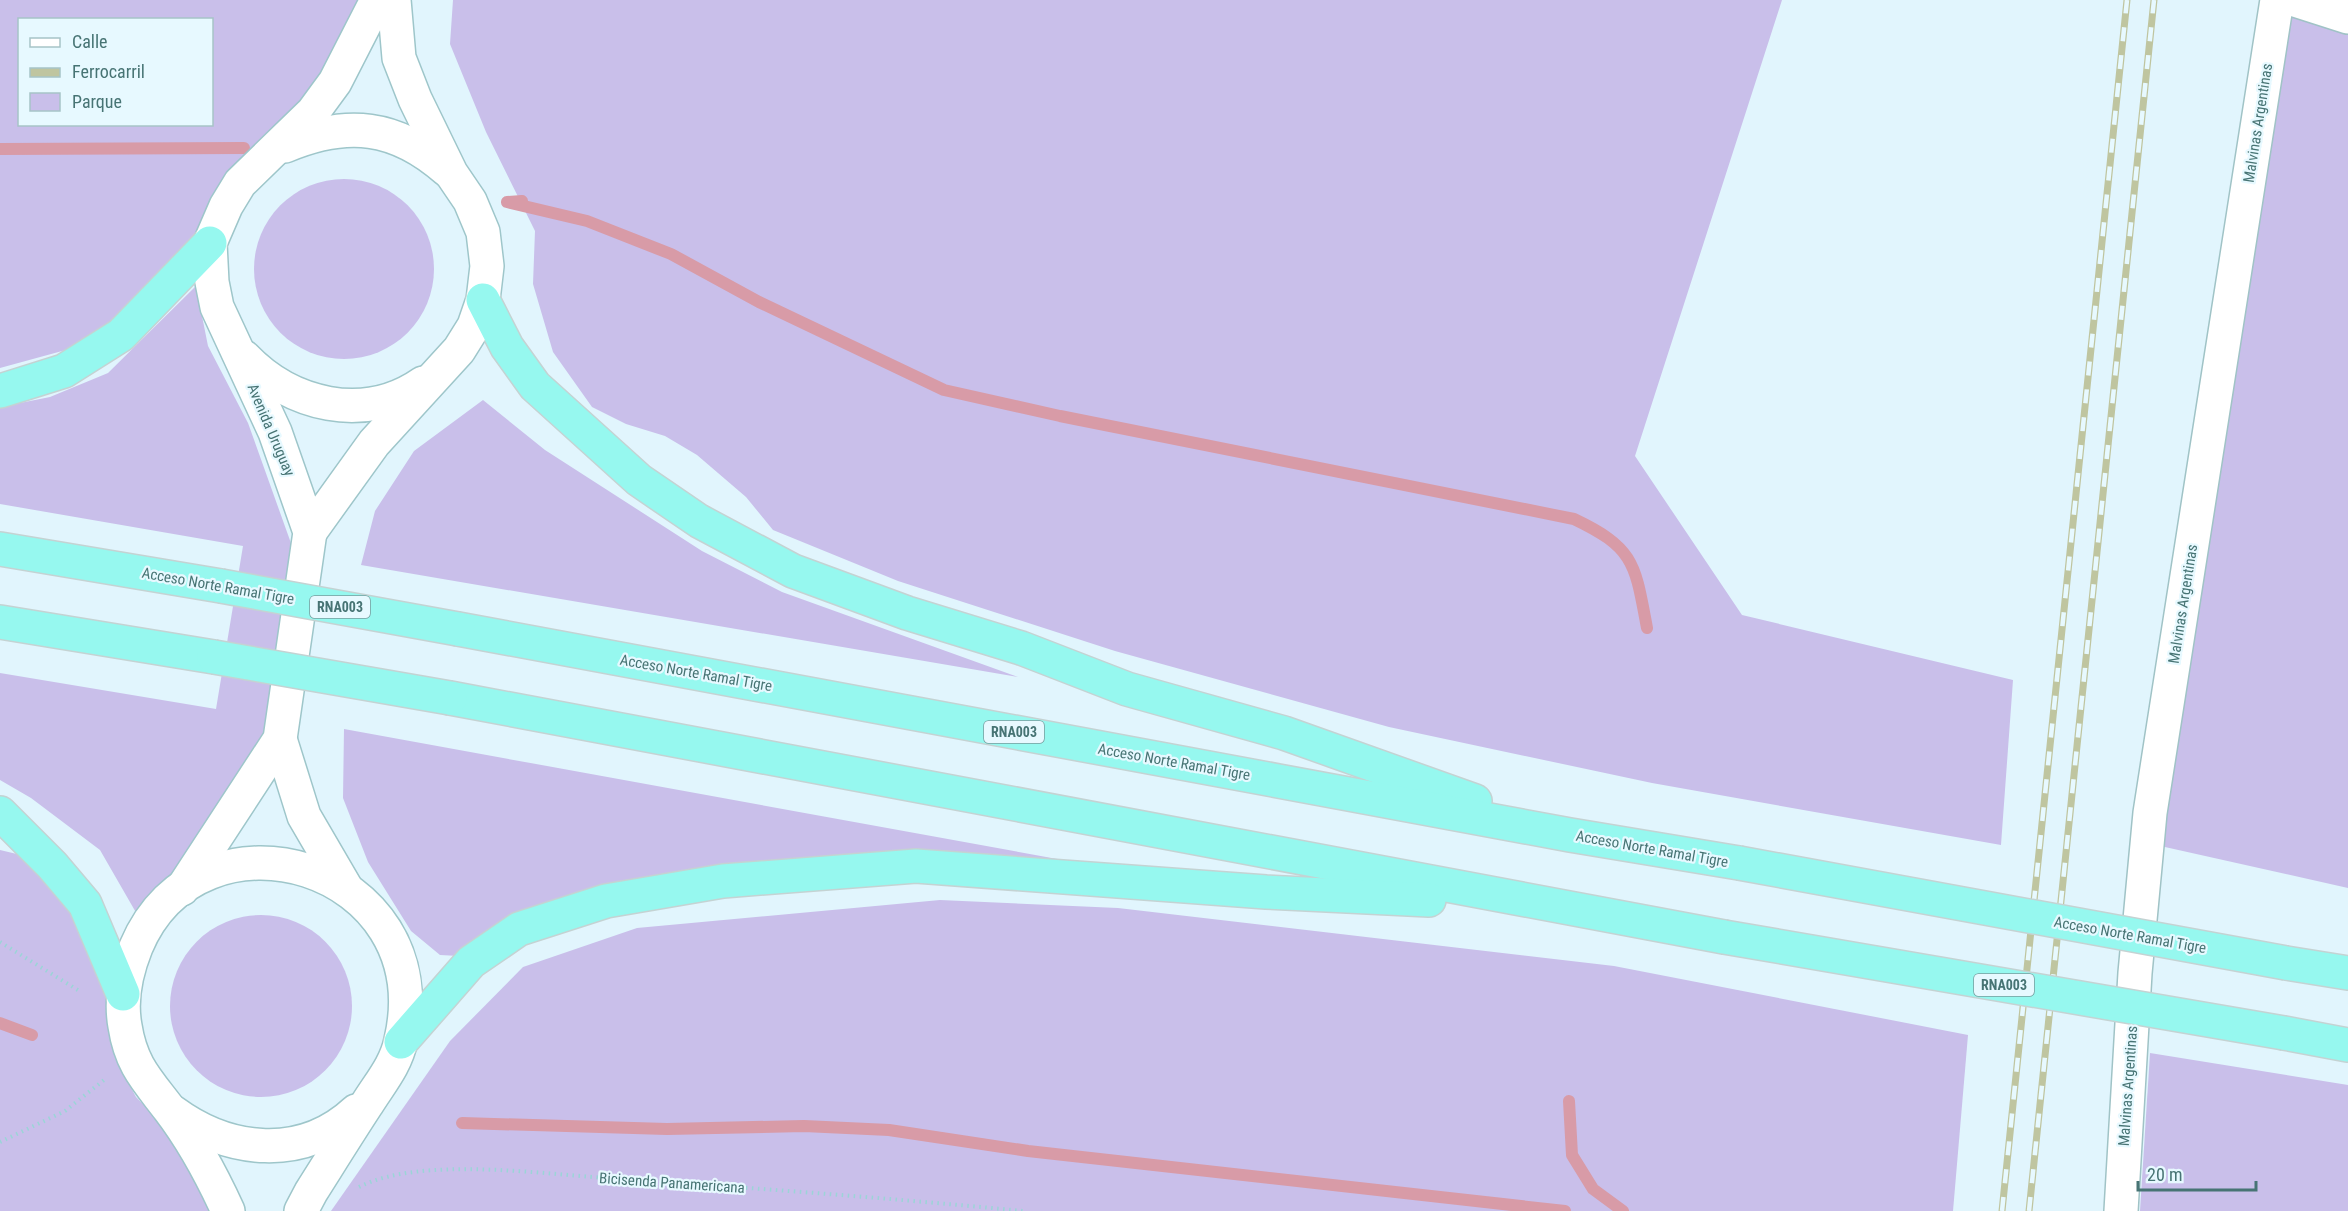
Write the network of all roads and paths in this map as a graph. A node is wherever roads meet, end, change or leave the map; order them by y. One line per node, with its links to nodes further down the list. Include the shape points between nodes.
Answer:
1 (376, 0): 6 (main road, Avenida Uruguay, via 330,90 313,112)
2 (394, 0): 7 (main road, Avenida Uruguay, via 399,58)
3 (2277, 0): 35 (main road, Malvinas Argentinas, via 2150,813 2135,973)
4 (2295, 0): 5 (main road)
5 (2348, 17)
6 (258, 163): 7 (main road, Avenida Uruguay, via 283,146 341,129 372,131 401,139 428,153); 8 (main road, Avenida Uruguay, via 226,206)
7 (451, 173): 9 (main road, Avenida Uruguay, via 470,201 483,232 487,266)
8 (210, 243): 10 (main road, Avenida Uruguay, via 212,282); 12 (highway, via 122,335 63,371)
9 (483, 300): 11 (main road, Avenida Uruguay, via 459,351); 18 (highway, via 507,347 535,386 639,480 699,521 793,571 907,613 1021,648 1127,689 1284,734)
10 (226, 331): 11 (main road, Avenida Uruguay, via 260,374 284,390 328,403 365,405 392,399); 13 (main road, Avenida Uruguay, via 275,432)
11 (440, 371): 13 (main road, Avenida Uruguay, via 374,443)
12 (0, 391)
13 (310, 532): 16 (main road, Avenida Uruguay)
14 (0, 549): 18 (highway, Acceso Norte Ramal Tigre / RNA003, bridge, via 458,629)
15 (0, 622): 21 (highway, RNA003, bridge, via 450,698)
16 (280, 739): 19 (main road, Avenida Uruguay, via 304,816); 20 (main road, Avenida Uruguay)
17 (0, 813): 24 (highway, via 85,904)
18 (1569, 835): 23 (highway, Acceso Norte Ramal Tigre / RNA003, bridge)
19 (346, 888): 20 (main road, Avenida Uruguay, via 293,865 264,862 207,874); 25 (main road, Avenida Uruguay, via 374,914 398,956 405,984)
20 (182, 889): 24 (main road, Avenida Uruguay, via 159,910 141,935 129,964)
21 (1557, 907): 25 (highway, via 1266,892 916,866 723,881 606,901 519,929 471,962); 26 (highway, RNA003, bridge)
22 (0, 942): 24 (path, via 77,989)
23 (2348, 973)
24 (124, 1010): 27 (main road, Avenida Uruguay)
25 (401, 1042): 28 (main road, Avenida Uruguay, via 394,1063)
26 (2348, 1045)
27 (133, 1057): 29 (main road, Avenida Uruguay, via 148,1085); 30 (path, via 65,1112)
28 (370, 1099): 29 (main road, Avenida Uruguay, via 346,1120 318,1136 288,1145 224,1141 195,1128); 33 (main road, Avenida Uruguay)
29 (169, 1109): 32 (main road, Avenida Uruguay)
30 (0, 1142)
31 (355, 1189): 34 (path, Bicisenda Panamericana, via 374,1179 444,1168 852,1194)
32 (228, 1211)
33 (301, 1211)
34 (1023, 1211)
35 (2121, 1211)

